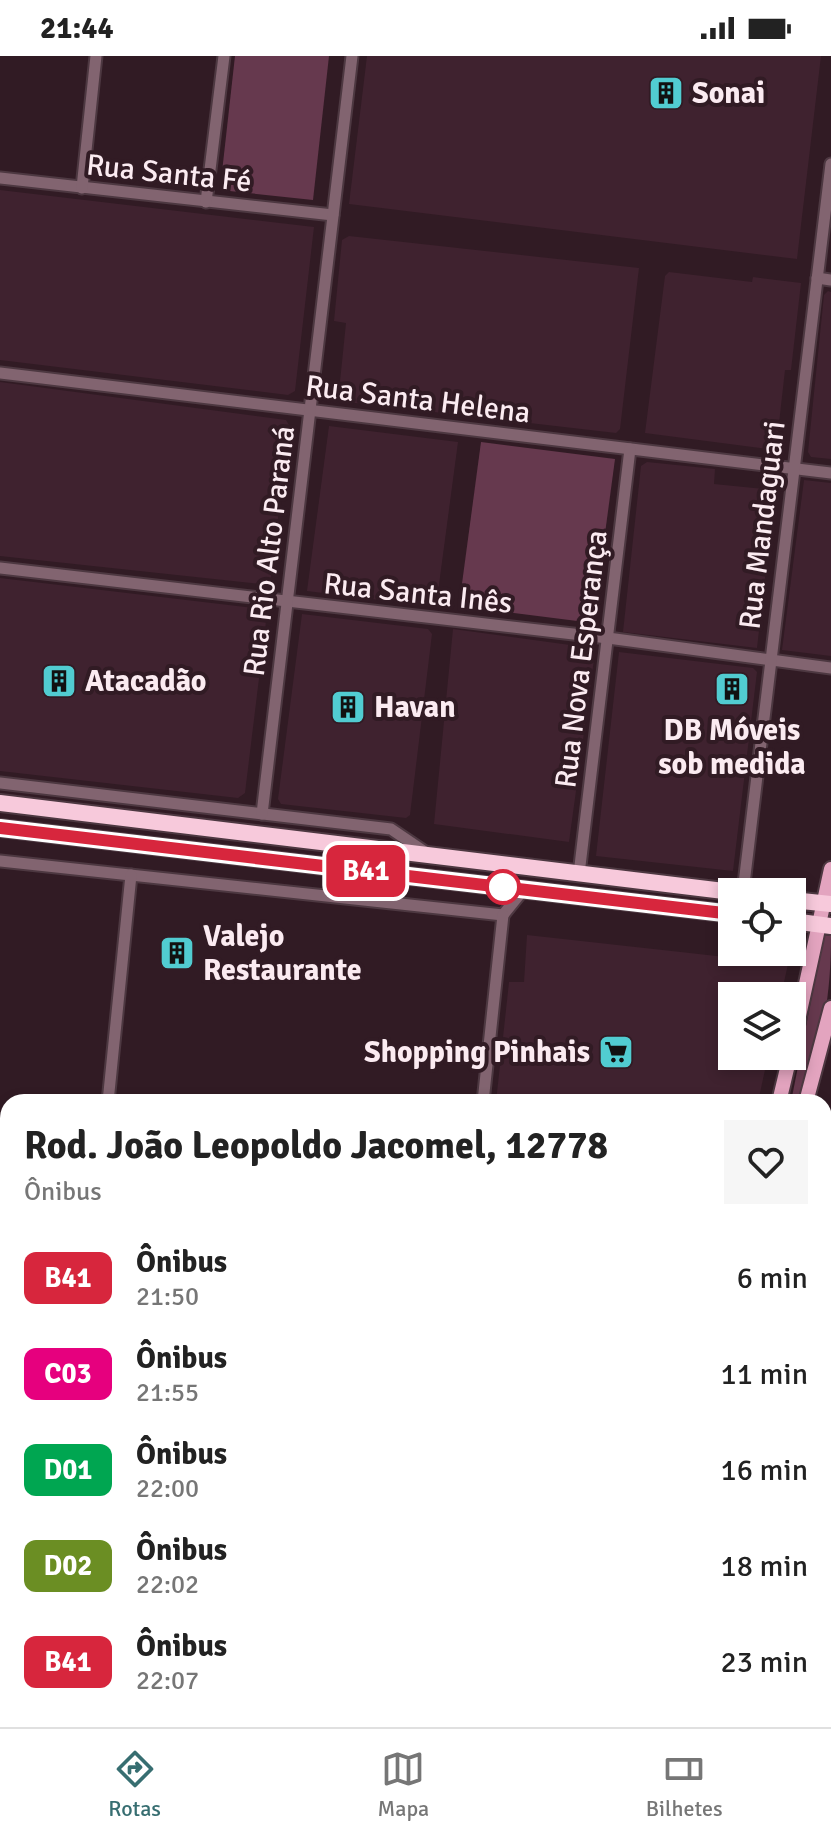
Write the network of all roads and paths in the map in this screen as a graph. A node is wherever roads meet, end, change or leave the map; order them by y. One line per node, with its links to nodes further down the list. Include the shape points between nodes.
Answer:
1 (96, 56): 6 (street)
2 (224, 56): 7 (street)
3 (352, 56): 8 (street, Rua Rio Alto Paraná)
4 (831, 164): 9 (street, Rua Mandaguari)
5 (0, 178): 6 (street, Rua Santa Fé)
6 (82, 188): 7 (street, Rua Santa Fé)
7 (206, 202): 8 (street, Rua Santa Fé)
8 (333, 215): 12 (street, Rua Rio Alto Paraná)
9 (817, 278): 10 (street); 14 (street, Rua Mandaguari)
10 (831, 280)
11 (0, 373): 12 (street, Rua Santa Helena)
12 (310, 410): 13 (street, Rua Santa Helena); 17 (street, Rua Rio Alto Paraná)
13 (630, 449): 14 (street, Rua Santa Helena); 18 (street, Rua Nova Esperança)
14 (792, 468): 15 (street, Rua Santa Helena); 19 (street, Rua Mandaguari)
15 (831, 473)
16 (0, 568): 17 (street, Rua Santa Inês)
17 (287, 602): 18 (street, Rua Santa Inês); 23 (street, Rua Rio Alto Paraná)
18 (608, 638): 19 (street, Rua Santa Inês); 28 (street, Rua Nova Esperança)
19 (770, 659): 20 (street, Rua Santa Inês); 30 (street, Rua Mandaguari)
20 (831, 668)
21 (0, 783): 23 (street)
22 (0, 803): 25 (highway)
23 (262, 814): 25 (street, via 391,829)
24 (0, 828): 31 (highway)
25 (432, 857): 28 (highway)
26 (0, 861): 29 (street)
27 (831, 869): 34 (main road)
28 (579, 874): 32 (highway)
29 (131, 875): 36 (street); 41 (street)
30 (745, 878)
31 (524, 889): 35 (highway); 36 (street)
32 (718, 890)
33 (806, 902): 34 (highway)
34 (828, 904): 37 (main road)
35 (718, 912)
36 (503, 915): 42 (street)
37 (825, 925): 38 (main road)
38 (806, 996)
39 (831, 1008): 44 (main road)
40 (787, 1070): 43 (main road)
41 (109, 1094)
42 (484, 1094)
43 (781, 1094)
44 (808, 1094)

